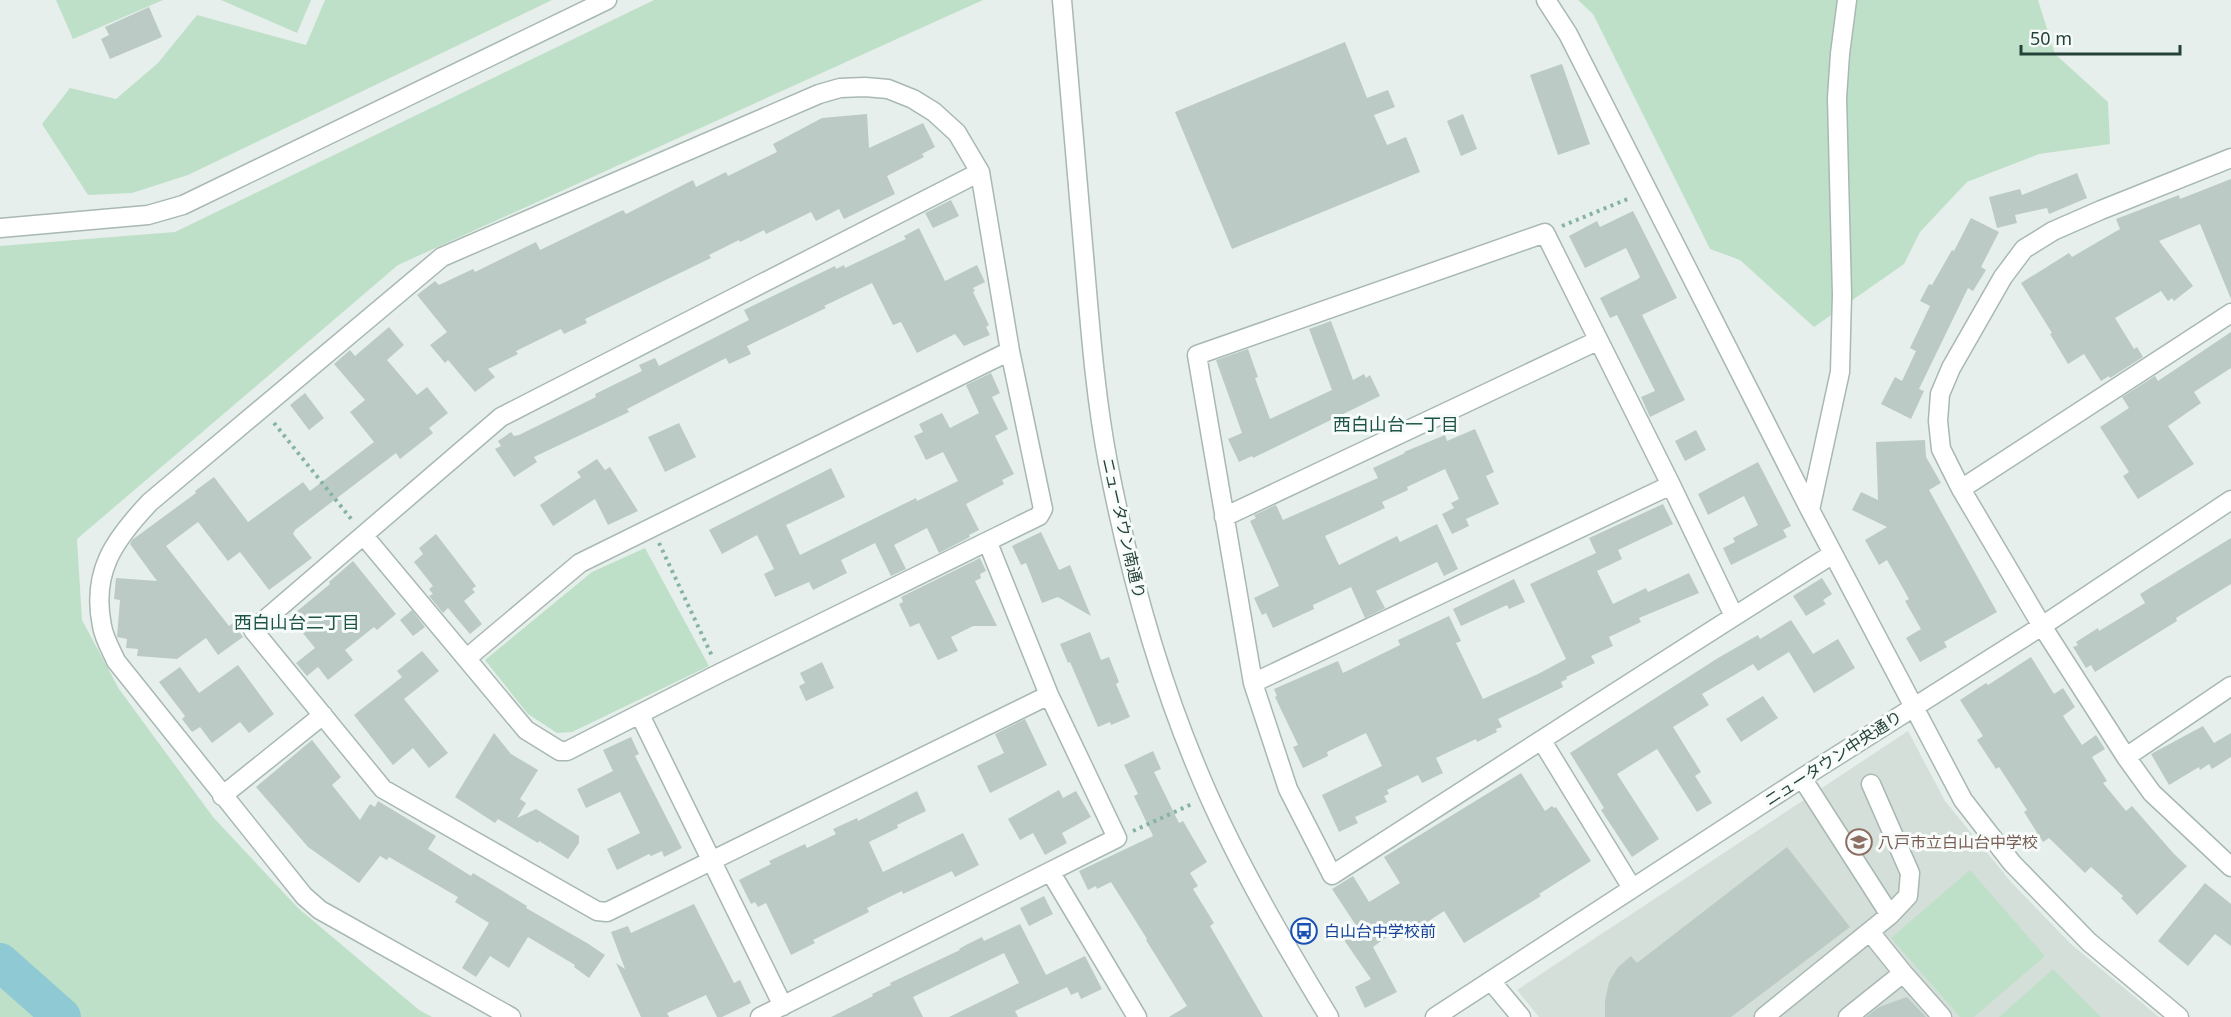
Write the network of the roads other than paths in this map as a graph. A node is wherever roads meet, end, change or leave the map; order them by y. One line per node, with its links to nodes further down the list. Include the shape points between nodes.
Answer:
1 (607, 0): 7 (street, via 183,205 148,215)
2 (1062, 0): 45 (street, ニュータウン南通り, via 1093,362 1108,462 1129,559 1156,654 1196,766 1271,920)
3 (1546, 0): 14 (street, via 1568,34 1649,190)
4 (1847, 0): 14 (street, via 1837,99 1840,372)
5 (2231, 158): 12 (street, via 2100,210 2024,249 2003,277 1940,394 1941,449)
6 (980, 172): 10 (street); 16 (street, via 501,417); 32 (street, via 957,133 913,99 888,89 840,88 442,257 150,502 115,542 103,570 99,597 102,628 116,661)
7 (0, 228)
8 (2231, 313): 12 (street)
9 (1597, 341): 11 (street); 15 (street); 15 (street, via 1545,233 1197,355)
10 (1010, 351): 17 (street, via 1043,509 1039,516); 21 (street, via 580,563)
11 (1671, 485): 19 (street); 22 (street)
12 (1961, 489): 20 (street)
13 (2231, 500): 20 (street, ニュータウン中央通り)
14 (1810, 510): 18 (street)
15 (1224, 517): 22 (street)
16 (364, 536): 21 (street); 26 (street, via 254,630)
17 (988, 543): 24 (street); 27 (street)
18 (1833, 554): 19 (street); 25 (street)
19 (1734, 616): 28 (street)
20 (2042, 626): 25 (street, ニュータウン中央通り); 29 (street)
21 (467, 658): 27 (street, via 526,730 560,751)
22 (1253, 683): 28 (street, via 1288,789 1332,875)
23 (2231, 686): 29 (street)
24 (1049, 695): 33 (street); 35 (street, via 1117,838)
25 (1913, 707): 30 (street, ニュータウン中央通り); 51 (street, via 1963,800 2012,863 2089,942)
26 (323, 715): 32 (street); 33 (street, via 383,789 597,910 607,912)
27 (639, 715): 33 (street)
28 (1542, 741): 36 (street)
29 (2126, 757): 34 (street, via 2152,793)
30 (1802, 778): 36 (street, ニュータウン中央通り); 37 (street)
31 (1871, 784): 37 (street, via 1910,873 1908,896)
32 (222, 796): 43 (street, via 304,896 320,910)
33 (711, 860): 41 (street)
34 (2231, 867)
35 (1051, 873): 41 (street); 42 (street)
36 (1632, 888): 40 (street, ニュータウン中央通り)
37 (1890, 915): 38 (street)
38 (1870, 932): 39 (street); 48 (street)
39 (1903, 973): 49 (street); 50 (street)
40 (1491, 981): 46 (street, ニュータウン中央通り); 47 (street)
41 (783, 1006): 44 (street)
42 (1130, 1015)
43 (511, 1017)
44 (760, 1017)
45 (1329, 1017)
46 (1435, 1017)
47 (1521, 1017)
48 (1764, 1017)
49 (1848, 1017)
50 (1942, 1017)
51 (2179, 1017)

